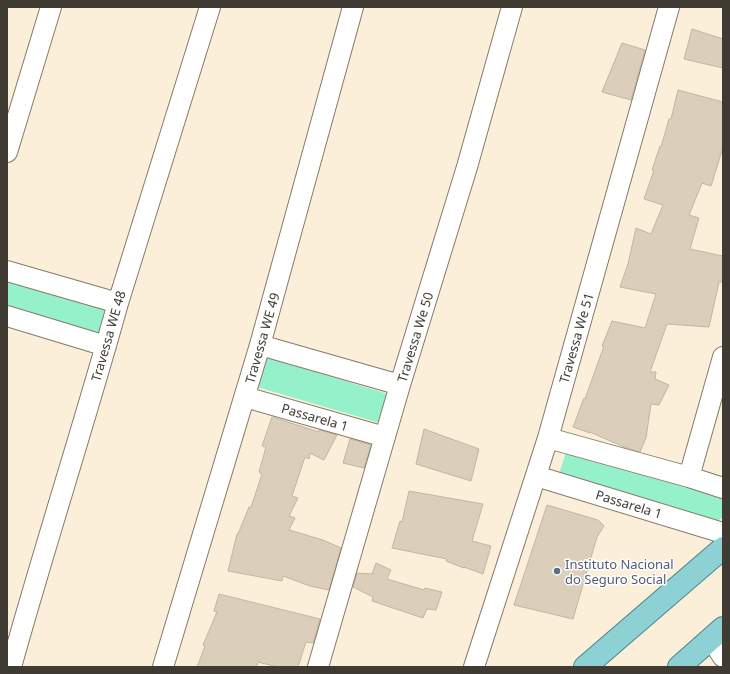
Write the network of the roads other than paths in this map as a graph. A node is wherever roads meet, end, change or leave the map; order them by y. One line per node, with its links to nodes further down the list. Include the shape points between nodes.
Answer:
1 (51, 7): 6 (street)
2 (210, 7): 8 (street, Travessa WE 48)
3 (353, 7): 10 (street, Travessa WE 49)
4 (512, 7): 13 (street, Travessa We 50, via 467,168)
5 (669, 7): 16 (street, Travessa We 51)
6 (7, 152)
7 (7, 271): 8 (street)
8 (118, 303): 11 (street, Travessa WE 48)
9 (7, 316): 11 (street)
10 (260, 345): 13 (street); 14 (street, Travessa WE 49)
11 (106, 346): 24 (street, Travessa WE 48)
12 (723, 357): 18 (street)
13 (400, 385): 15 (street, Travessa We 50)
14 (245, 397): 15 (street, Passarela 1); 25 (street, Travessa WE 49)
15 (385, 437): 26 (street, Travessa We 50)
16 (548, 438): 17 (street, Travessa We 51); 18 (street)
17 (536, 476): 20 (street, Passarela 1); 27 (street, Travessa We 51)
18 (689, 477): 19 (street)
19 (723, 488)
20 (723, 533)
21 (723, 548): 28 (main road)
22 (717, 633): 23 (street); 29 (main road)
23 (723, 657)
24 (11, 667)
25 (163, 667)
26 (318, 667)
27 (474, 667)
28 (585, 667)
29 (679, 667)

